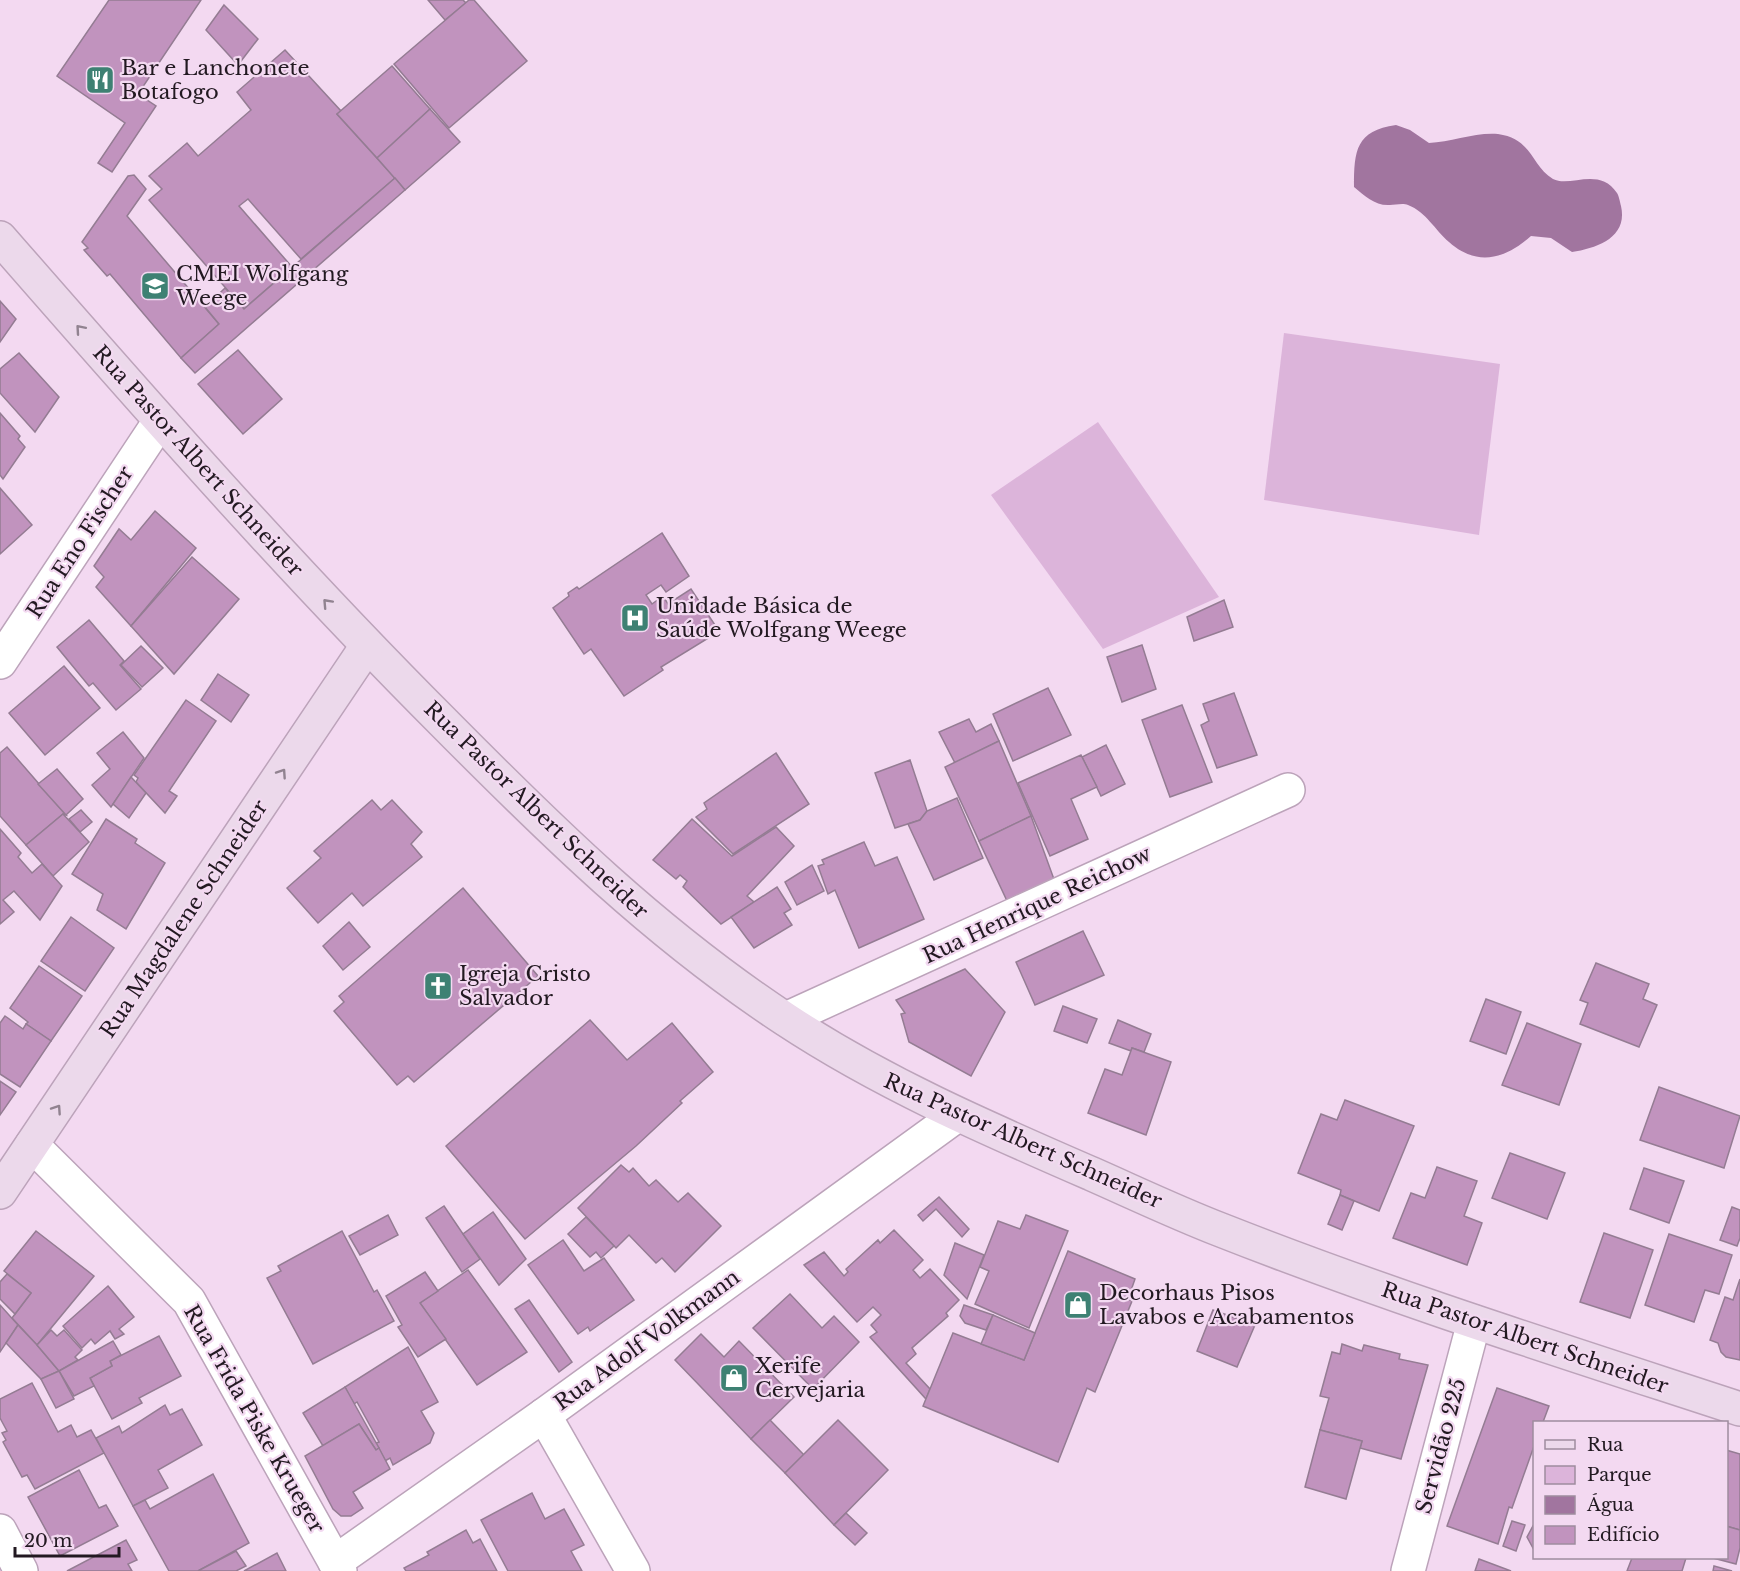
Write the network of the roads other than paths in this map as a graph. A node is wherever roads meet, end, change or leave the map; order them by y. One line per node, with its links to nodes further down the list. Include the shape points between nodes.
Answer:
1 (0, 238): 2 (main road, Rua Pastor Albert Schneider, one-way to 1)
2 (160, 421): 3 (main road, Rua Pastor Albert Schneider, one-way to 2); 4 (street, Rua Eno Fischer)
3 (367, 646): 6 (main road, Rua Pastor Albert Schneider, via 535,816 617,891 689,952); 8 (main road, Rua Magdalene Schneider, one-way to 3)
4 (0, 662)
5 (1288, 790): 6 (street, Rua Henrique Reichow)
6 (786, 1019): 7 (main road, Rua Pastor Albert Schneider, via 874,1074)
7 (956, 1116): 10 (main road, Rua Pastor Albert Schneider, via 1218,1229); 12 (street, Rua Adolf Volkmann)
8 (32, 1145): 9 (main road, Rua Magdalene Schneider); 14 (street, Rua Frida Piske Krueger, via 189,1301)
9 (0, 1192)
10 (1474, 1322): 11 (main road, Rua Pastor Albert Schneider); 17 (street, Servidão 225)
11 (1740, 1409)
12 (544, 1415): 14 (street, Rua Adolf Volkmann); 16 (street)
13 (0, 1531): 15 (street)
14 (338, 1566)
15 (21, 1571)
16 (633, 1571)
17 (1408, 1571)

